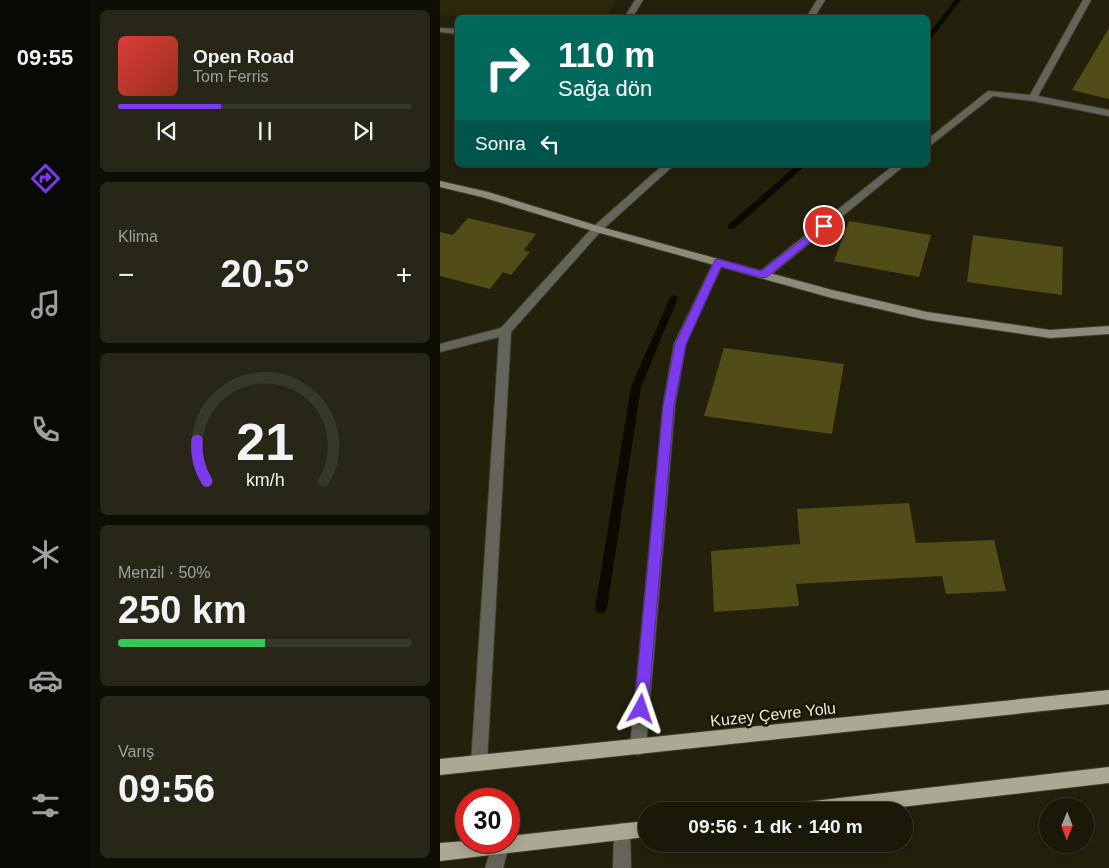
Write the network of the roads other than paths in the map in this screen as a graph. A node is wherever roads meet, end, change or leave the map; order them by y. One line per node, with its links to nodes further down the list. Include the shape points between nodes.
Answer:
1 (639, 0): 4 (street)
2 (821, 0): 5 (street)
3 (1087, 0): 8 (street)
4 (630, 15)
5 (812, 15)
6 (440, 30): 7 (street)
7 (455, 32)
8 (1033, 98): 9 (street); 10 (street, via 991,92)
9 (1109, 113)
10 (930, 141)
11 (667, 167): 14 (street)
12 (898, 167): 16 (street)
13 (440, 184): 14 (street, via 484,194)
14 (597, 230): 15 (street); 18 (street)
15 (718, 263): 16 (street); 21 (street, via 680,344 669,406)
16 (763, 275): 17 (street, via 927,316 1050,334)
17 (1109, 330)
18 (505, 331): 19 (street); 22 (street)
19 (440, 348)
20 (1109, 697): 21 (main road, Kuzey Çevre Yolu)
21 (638, 747): 22 (main road, Kuzey Çevre Yolu)
22 (479, 763): 23 (main road, Kuzey Çevre Yolu)
23 (440, 767)
24 (1109, 775): 25 (main road)
25 (874, 802)
26 (638, 830): 27 (main road)
27 (622, 831): 28 (main road); 33 (street)
28 (520, 843)
29 (455, 850): 30 (main road)
30 (440, 852)
31 (499, 853): 32 (street)
32 (494, 868)
33 (622, 868)

